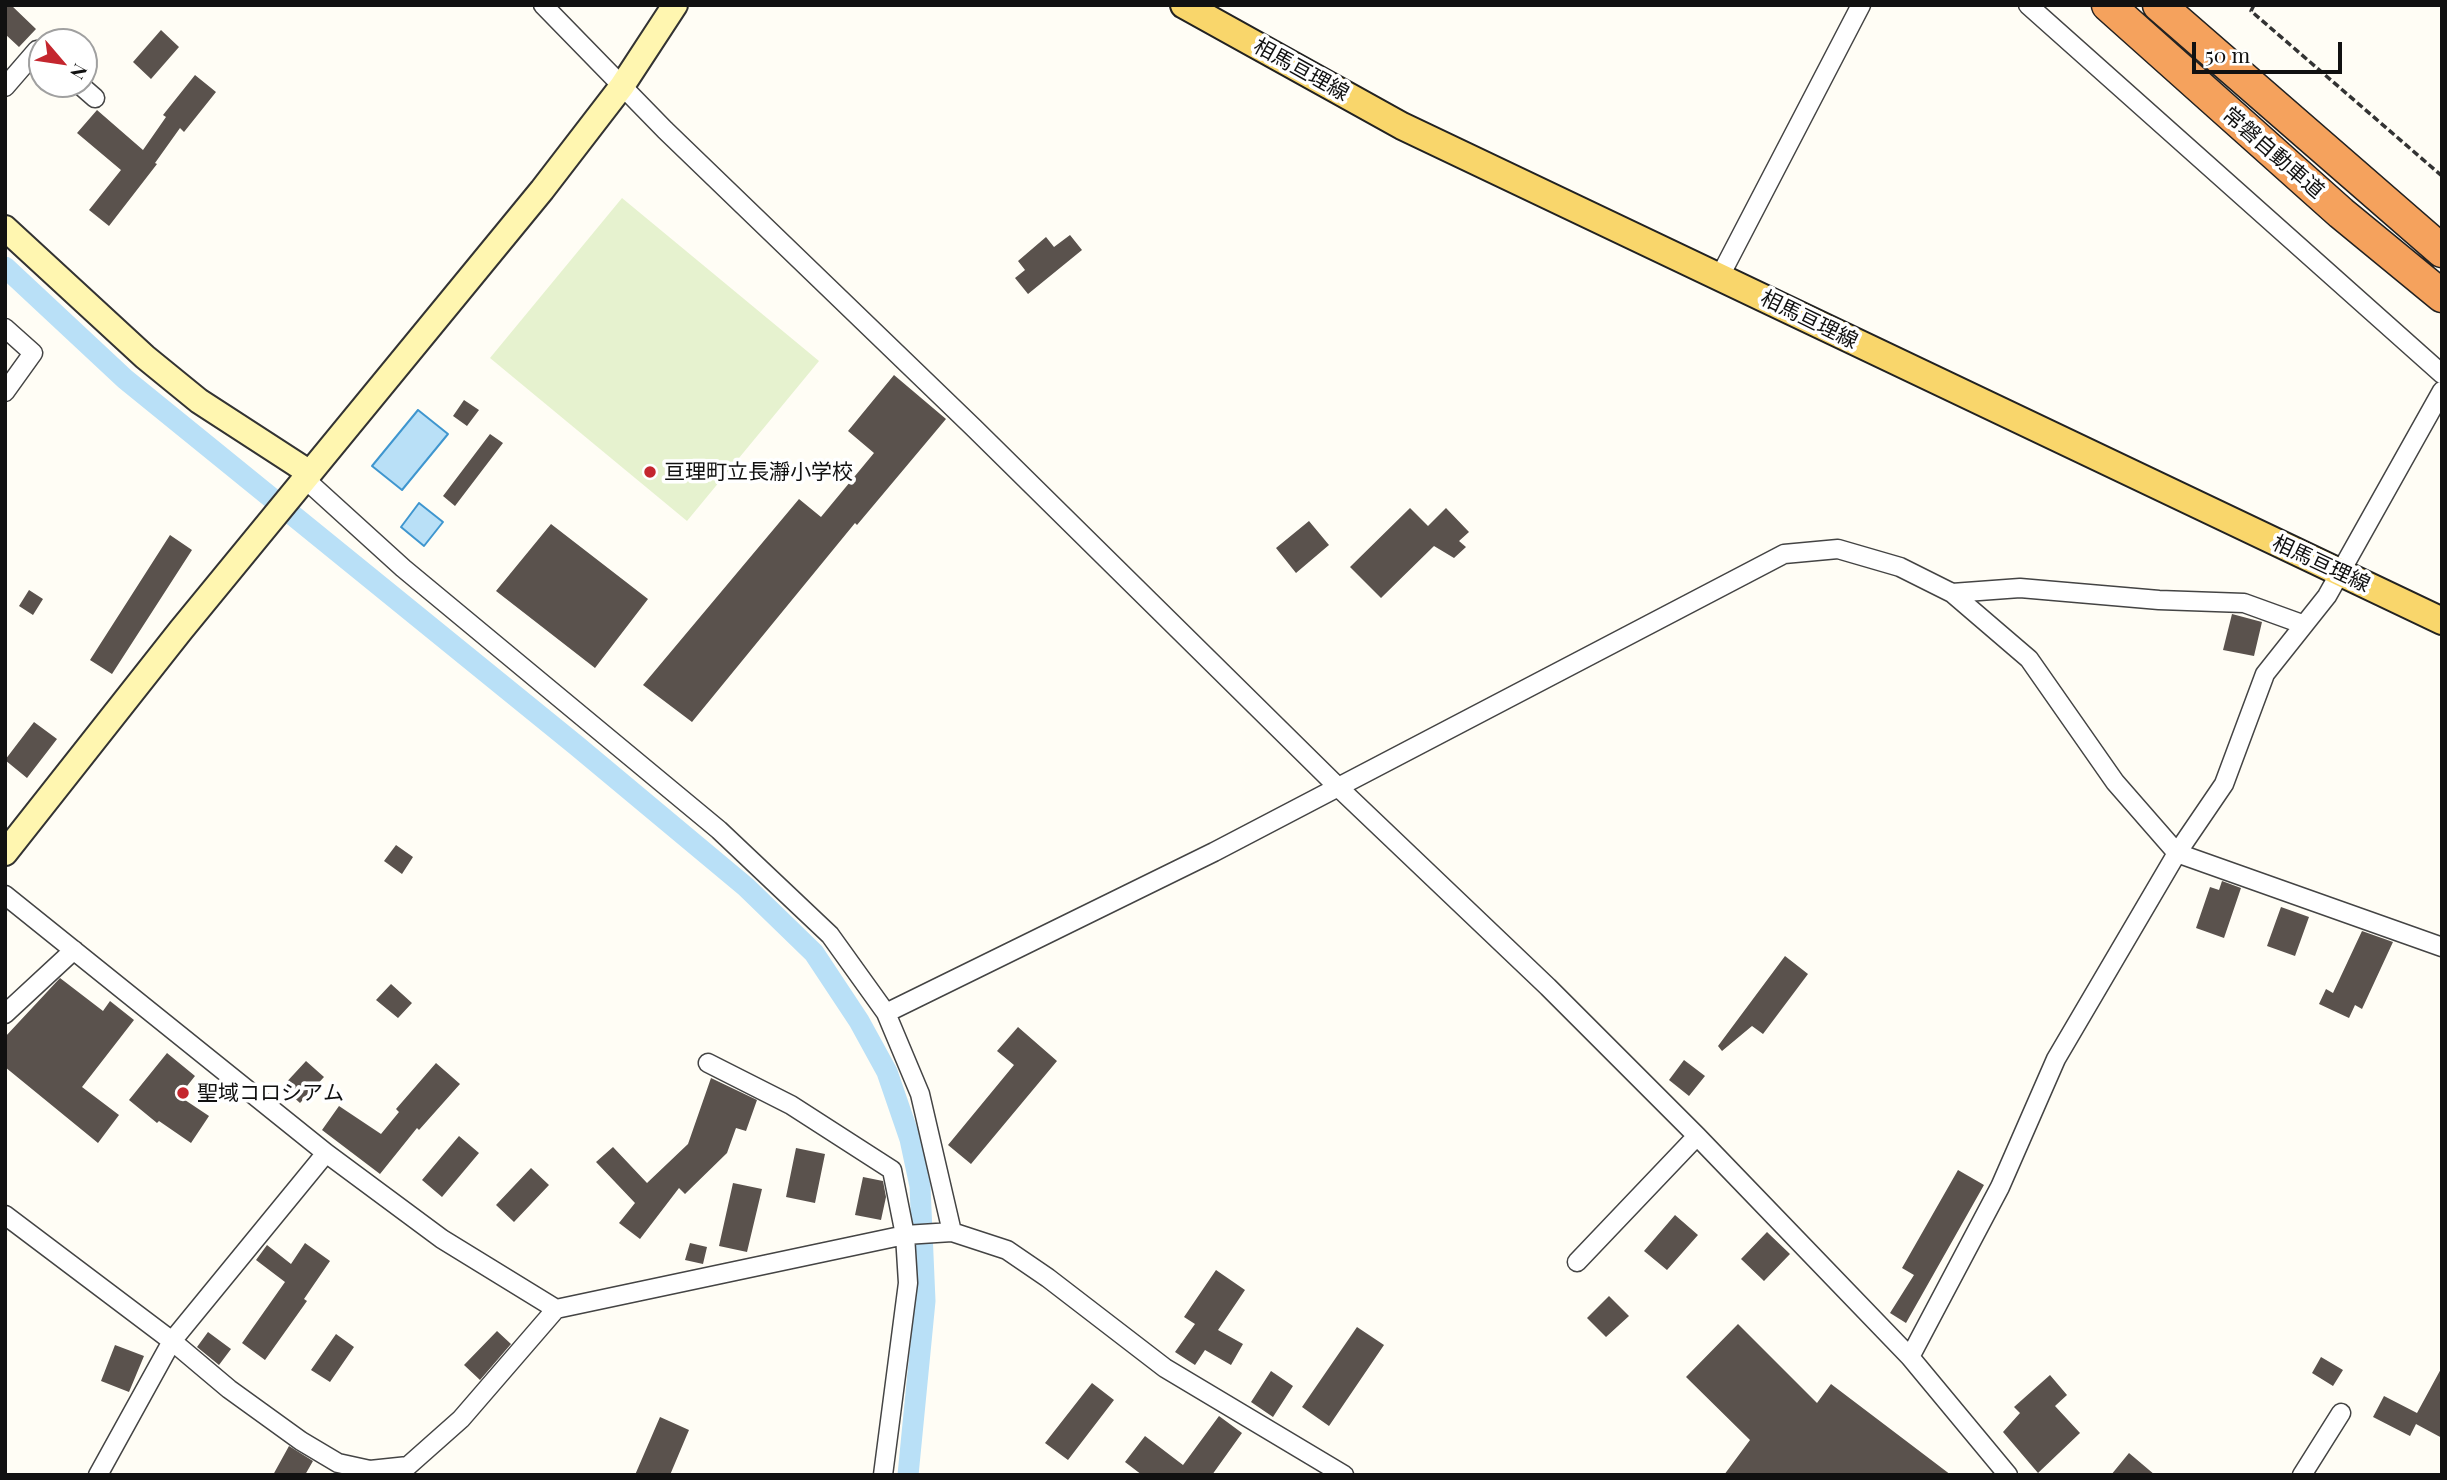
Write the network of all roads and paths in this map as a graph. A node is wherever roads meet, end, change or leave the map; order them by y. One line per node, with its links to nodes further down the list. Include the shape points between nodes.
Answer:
1 (543, 5): 10 (street)
2 (675, 5): 10 (street)
3 (1184, 5): 15 (main road, 相馬亘理線, via 1402,126)
4 (1861, 5): 15 (street)
5 (2028, 5): 18 (street)
6 (2108, 5): 16 (highway, 常磐自動車道, via 2341,213)
7 (2160, 5): 14 (highway, 常磐自動車道)
8 (2254, 5): 12 (path, via 2251,11)
9 (28, 60): 11 (street)
10 (622, 86): 21 (street); 26 (street)
11 (5, 87)
12 (2442, 176)
13 (5, 228): 21 (street, via 145,356)
14 (2442, 251)
15 (1719, 278): 22 (main road, 相馬亘理線)
16 (2442, 296)
17 (5, 328): 20 (street, via 33,353)
18 (2442, 374)
19 (2442, 391): 22 (street)
20 (5, 392)
21 (304, 480): 27 (street); 32 (street, via 719,830 830,935)
22 (2340, 573): 24 (main road, 相馬亘理線); 25 (street)
23 (1952, 593): 25 (street, via 2021,589 2244,603); 26 (street, via 1900,566 1838,549 1784,554); 28 (street, via 2029,659 2115,782)
24 (2442, 621)
25 (2302, 624): 28 (street, via 2265,674 2224,784)
26 (1338, 787): 32 (street); 35 (street)
27 (5, 853)
28 (2177, 853): 30 (street); 43 (street, via 2056,1059 2000,1187)
29 (5, 895): 31 (street)
30 (2442, 947)
31 (74, 950): 33 (street); 36 (street)
32 (886, 1013): 38 (street, via 920,1094)
33 (5, 1014)
34 (708, 1063): 39 (street, via 791,1105 892,1170)
35 (1697, 1136): 40 (street); 43 (street)
36 (326, 1153): 41 (street, via 442,1238); 42 (street)
37 (5, 1216): 42 (street)
38 (953, 1232): 39 (street); 47 (street, via 1007,1250 1165,1367)
39 (905, 1235): 41 (street); 46 (street, via 908,1283)
40 (1577, 1262)
41 (556, 1309): 42 (street, via 461,1419 408,1466 370,1469 338,1463 229,1389)
42 (172, 1341): 45 (street)
43 (1910, 1357): 48 (street)
44 (2341, 1413): 49 (street)
45 (98, 1475)
46 (883, 1475)
47 (1344, 1475)
48 (2008, 1475)
49 (2302, 1475)

